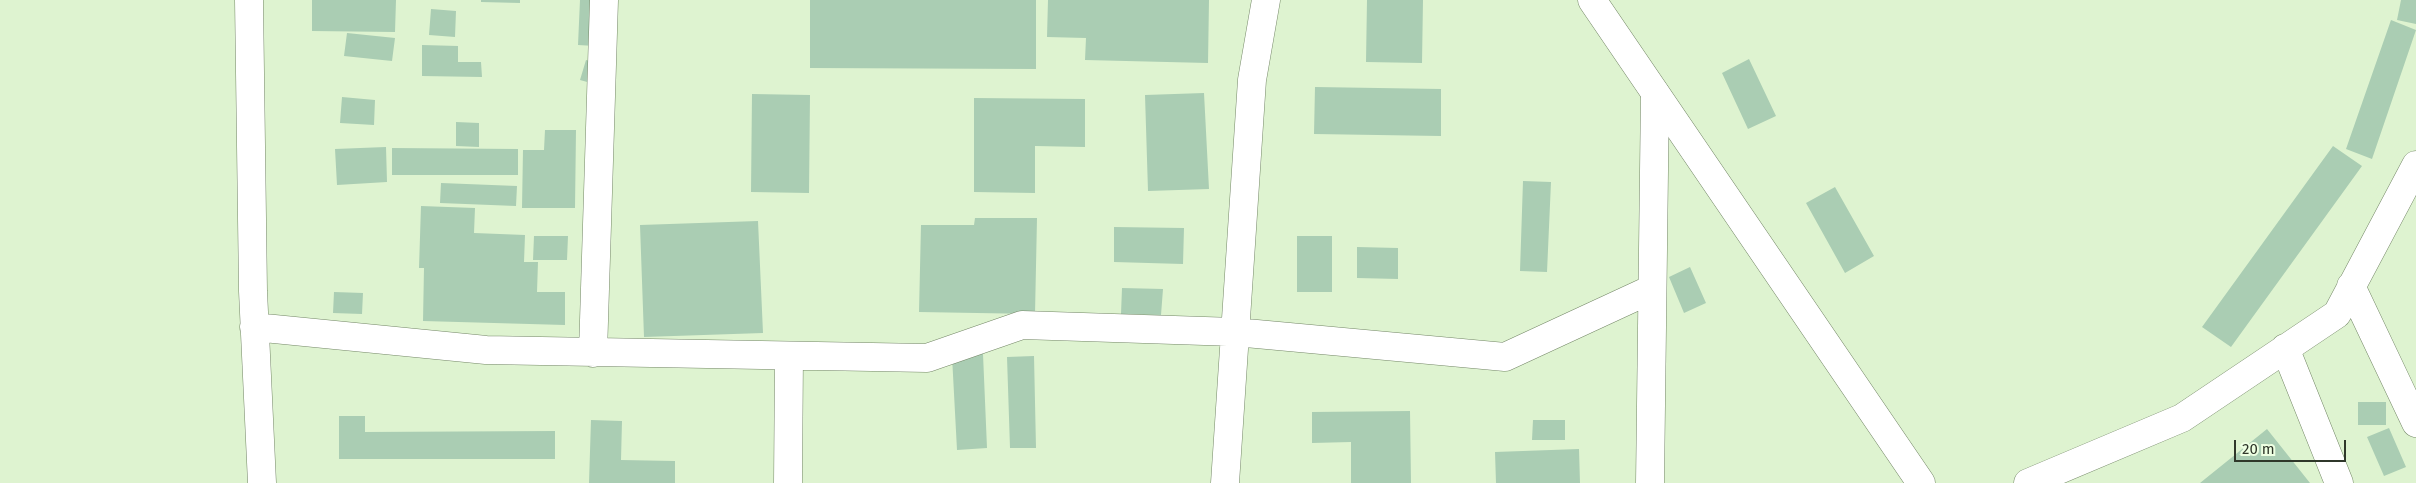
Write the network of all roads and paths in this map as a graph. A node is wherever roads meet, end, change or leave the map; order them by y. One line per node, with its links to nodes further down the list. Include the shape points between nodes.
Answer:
1 (249, 0): 9 (street)
2 (604, 0): 12 (street)
3 (1266, 0): 10 (street, via 1252,80)
4 (1592, 0): 5 (street)
5 (1655, 93): 8 (street); 19 (street)
6 (2416, 165): 7 (street)
7 (2351, 286): 11 (street, via 2337,314); 14 (street)
8 (1652, 289): 10 (street, via 1505,357); 18 (street)
9 (254, 327): 12 (street, via 486,350); 15 (street)
10 (1235, 332): 13 (street, via 1022,325 928,358); 17 (street)
11 (2285, 348): 20 (street, via 2182,418); 21 (street)
12 (593, 352): 13 (street)
13 (789, 356): 16 (street)
14 (2416, 423)
15 (262, 483)
16 (788, 483)
17 (1225, 483)
18 (1650, 483)
19 (1921, 483)
20 (2028, 483)
21 (2339, 483)

